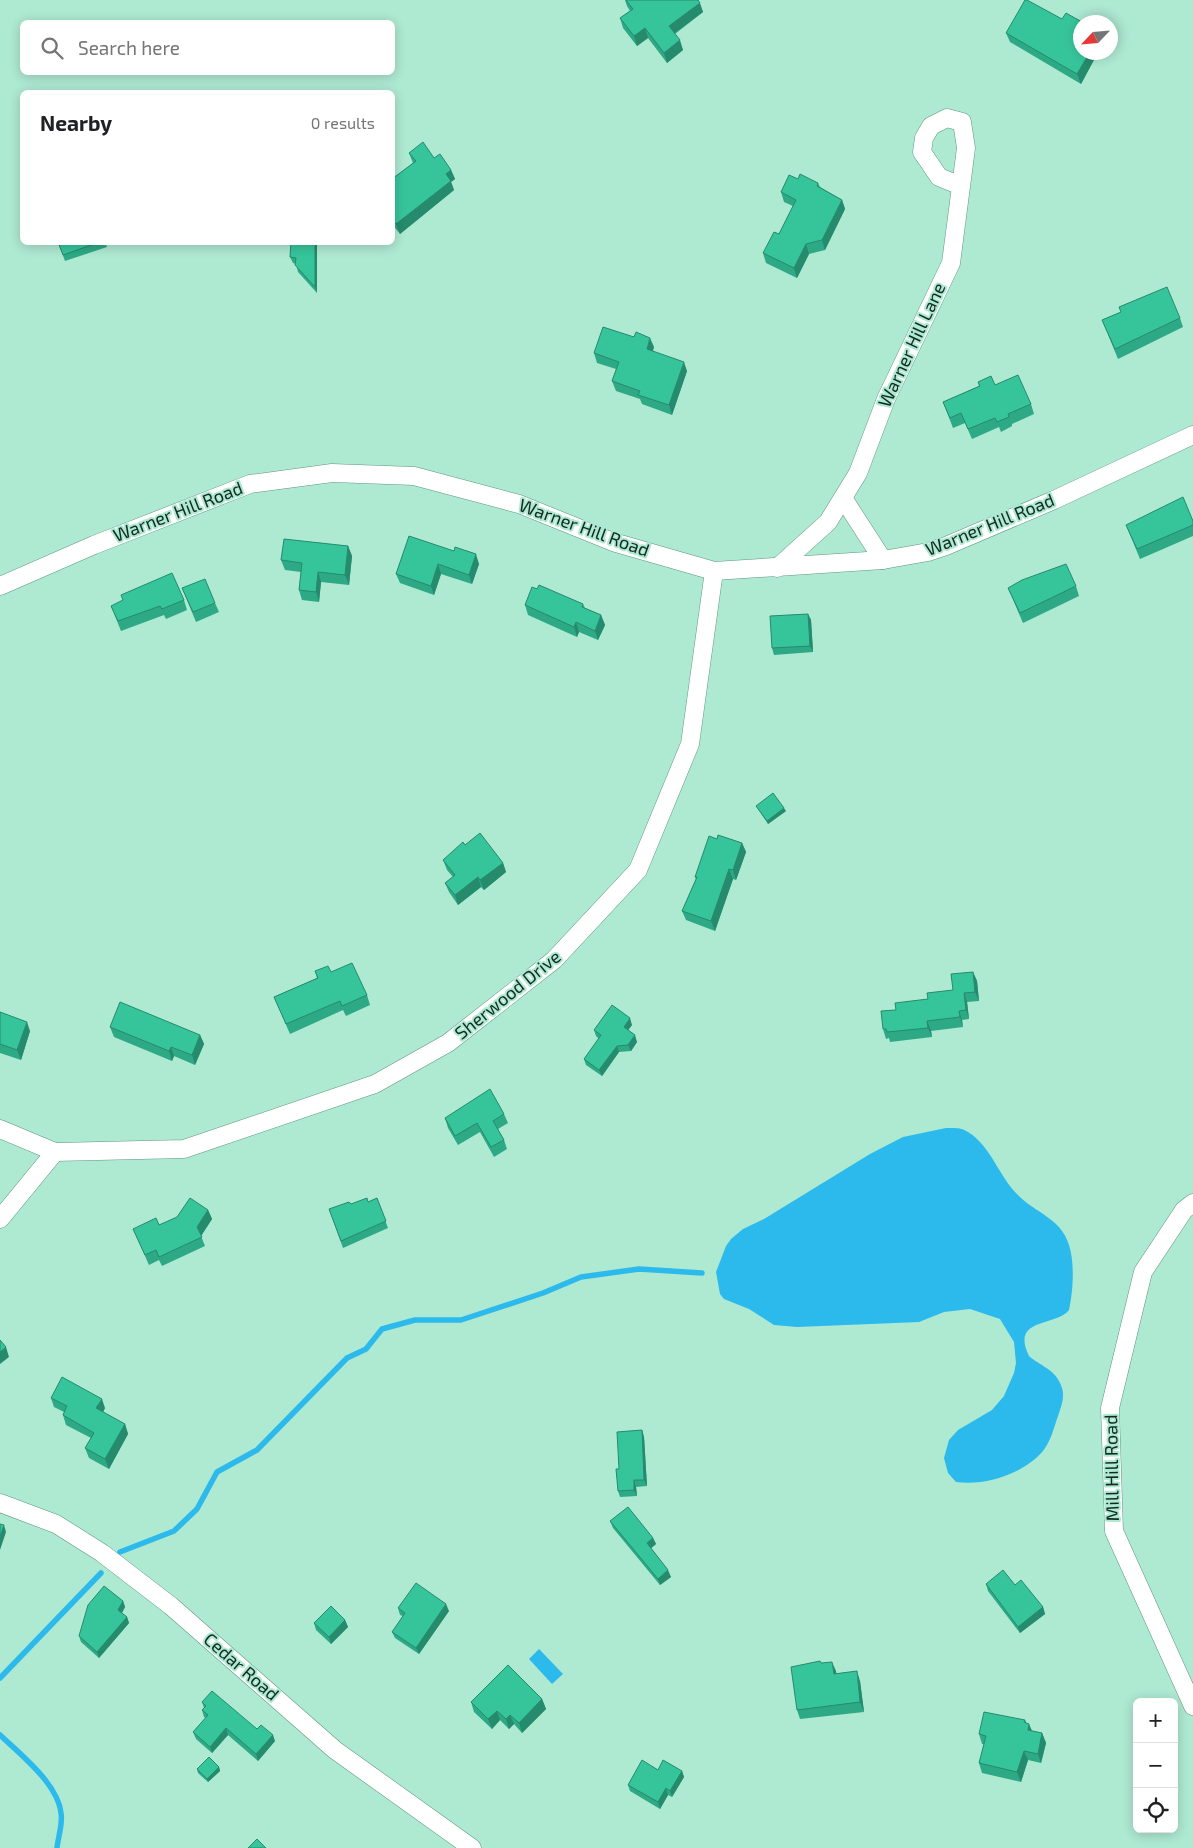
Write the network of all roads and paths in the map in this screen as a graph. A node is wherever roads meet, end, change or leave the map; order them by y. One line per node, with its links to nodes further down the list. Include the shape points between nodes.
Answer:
1 (961, 186): 3 (street, Warner Hill Lane, via 951,262 886,399 858,473)
2 (1193, 436): 4 (street, Warner Hill Road, via 946,546)
3 (843, 498): 4 (street); 5 (street, Warner Hill Lane, via 828,522)
4 (883, 560): 5 (street, Warner Hill Road)
5 (777, 568): 6 (street, Warner Hill Road)
6 (714, 571): 7 (street, Warner Hill Road, via 613,542 520,504 414,476 332,473 250,484); 9 (street, Sherwood Drive, via 690,744 638,870 554,960 448,1043 375,1084 184,1149)
7 (0, 586)
8 (0, 1129): 9 (street)
9 (55, 1152): 11 (street)
10 (1193, 1203): 13 (street, Mill Hill Road, via 1184,1210 1143,1272 1110,1408 1114,1531)
11 (0, 1219)
12 (0, 1503): 14 (street, Cedar Road, via 56,1524 102,1553 171,1606 335,1750)
13 (1193, 1706)
14 (472, 1848)

